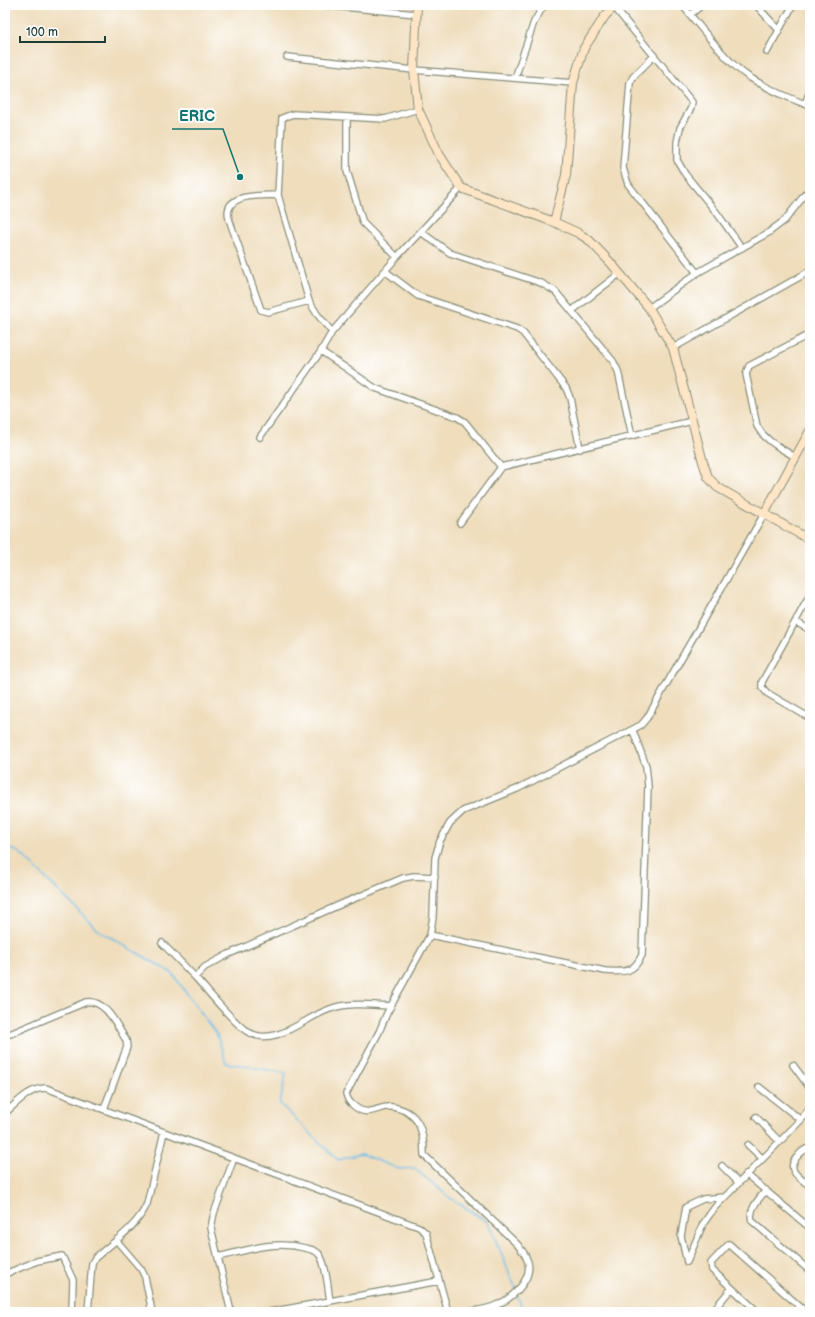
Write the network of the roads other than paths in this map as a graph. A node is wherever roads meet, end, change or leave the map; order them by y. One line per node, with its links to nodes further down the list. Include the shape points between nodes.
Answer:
1 (323, 5): 9 (street)
2 (417, 5): 9 (street)
3 (544, 5): 16 (street, via 534,22)
4 (682, 5): 10 (street)
5 (702, 5): 10 (street)
6 (756, 5): 11 (street)
7 (793, 5): 11 (street)
8 (615, 6): 13 (street); 17 (street, via 598,25 584,48)
9 (416, 14): 15 (street)
10 (690, 14): 19 (street, via 748,77)
11 (778, 29): 12 (street)
12 (767, 52)
13 (654, 56): 27 (street, via 692,102 676,142 677,160); 31 (street, via 630,83 623,168 628,184)
14 (287, 57): 15 (street)
15 (414, 70): 16 (street); 20 (street)
16 (515, 78): 17 (street)
17 (573, 83): 25 (street, via 566,175)
18 (810, 91): 19 (street)
19 (808, 105)
20 (418, 109): 21 (street, via 385,119); 22 (street, via 439,154)
21 (347, 118): 24 (street, via 293,114 282,118); 28 (street, via 347,171 363,223)
22 (461, 188): 25 (street); 26 (street)
23 (810, 188): 27 (street, via 785,220)
24 (278, 195): 33 (street); 33 (street, via 240,198 231,204 229,219 261,310 268,312)
25 (554, 222): 32 (street, via 589,240)
26 (421, 232): 28 (street); 35 (street, via 450,253 549,286)
27 (742, 248): 31 (street)
28 (397, 257): 29 (street)
29 (386, 271): 36 (street); 44 (street, via 418,296 523,333 566,388)
30 (810, 271): 38 (street)
31 (697, 273): 34 (street)
32 (619, 274): 34 (street); 35 (street)
33 (309, 301): 36 (street, via 316,314)
34 (649, 308): 38 (street)
35 (572, 310): 42 (street, via 618,370)
36 (332, 332): 39 (street)
37 (810, 334): 45 (street, via 749,366 746,374 756,426 760,433)
38 (673, 348): 40 (street)
39 (321, 351): 43 (street); 46 (street, via 375,388 465,422)
40 (692, 422): 42 (street); 47 (street, via 708,477 723,491)
41 (810, 431): 45 (street)
42 (632, 436): 44 (street)
43 (260, 437)
44 (580, 449): 46 (street)
45 (795, 457): 47 (street)
46 (501, 467): 48 (street)
47 (764, 514): 49 (street); 54 (street, via 647,718)
48 (460, 523)
49 (810, 540)
50 (810, 595): 51 (street)
51 (796, 622): 52 (street); 53 (street, via 764,677 762,687 767,693)
52 (810, 630)
53 (810, 718)
54 (633, 731): 55 (street, via 517,789 464,811 450,823 440,841 435,858); 56 (street, via 646,766 648,786 642,956 633,969 623,972 605,971)
55 (435, 877): 56 (street); 58 (street, via 403,878 229,954 205,967)
56 (430, 935): 59 (street)
57 (162, 943): 58 (street)
58 (195, 977): 59 (street, via 243,1029 259,1037 280,1034 330,1008 361,1004)
59 (391, 1006): 95 (street, via 346,1094 348,1101 367,1113 391,1107 408,1112 418,1121 423,1131 424,1155 517,1244 528,1264 524,1283 506,1300 494,1307)
60 (5, 1036): 65 (street, via 86,1002 94,1001 101,1004 126,1040 127,1047)
61 (793, 1065): 63 (street)
62 (759, 1087): 68 (street)
63 (810, 1088)
64 (810, 1107): 68 (street)
65 (104, 1109): 66 (street, via 46,1088 39,1088 30,1092); 69 (street)
66 (5, 1113)
67 (756, 1117): 70 (street)
68 (801, 1120): 70 (street)
69 (164, 1132): 73 (street); 82 (street, via 147,1204 136,1222)
70 (779, 1141): 74 (street)
71 (748, 1145): 74 (street)
72 (810, 1148): 78 (street, via 804,1149 792,1165 794,1172)
73 (234, 1158): 83 (street, via 211,1223); 86 (street, via 419,1227 426,1233)
74 (762, 1158): 76 (street)
75 (722, 1166): 77 (street)
76 (746, 1174): 77 (street); 79 (street)
77 (738, 1182): 80 (street)
78 (810, 1186)
79 (766, 1190): 81 (street); 84 (street, via 753,1209 752,1221)
80 (724, 1197): 80 (street, via 703,1224 687,1262 681,1236 686,1207 703,1199)
81 (810, 1228)
82 (116, 1240): 90 (street, via 92,1263); 91 (street, via 145,1277)
83 (218, 1256): 88 (street, via 274,1244 313,1250 323,1260); 92 (street)
84 (810, 1271)
85 (5, 1274): 89 (street, via 37,1261 62,1256 73,1280)
86 (439, 1281): 88 (street); 94 (street)
87 (731, 1289): 96 (street); 97 (street); 98 (street, via 711,1267 711,1263 729,1244)
88 (330, 1301): 93 (street)
89 (72, 1312)
90 (88, 1312)
91 (152, 1312)
92 (231, 1312)
93 (270, 1312)
94 (448, 1312)
95 (469, 1312)
96 (714, 1312)
97 (758, 1312)
98 (806, 1312)

